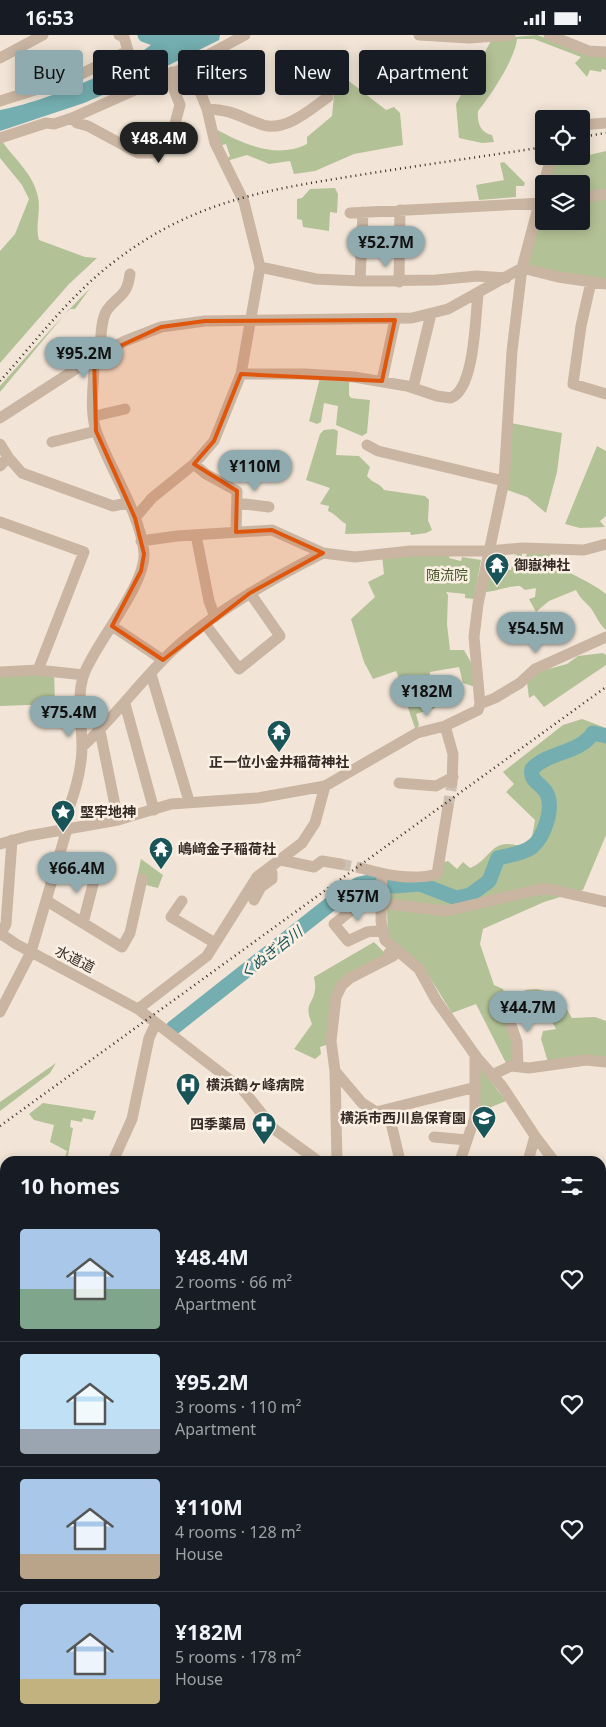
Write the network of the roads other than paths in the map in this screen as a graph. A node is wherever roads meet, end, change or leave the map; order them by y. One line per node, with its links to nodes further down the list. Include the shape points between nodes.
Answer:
1 (43, 35): 8 (street)
2 (245, 35): 13 (street)
3 (419, 35): 7 (street)
4 (510, 35): 7 (street)
5 (549, 35): 10 (street, via 590,51)
6 (122, 36): 9 (street)
7 (469, 36)
8 (31, 38): 11 (street)
9 (128, 50)
10 (606, 52)
11 (0, 58)
12 (93, 70): 17 (street)
13 (177, 71): 14 (street); 18 (street, via 201,94); 19 (street, via 173,87 180,105 169,146 152,153 138,153)
14 (168, 74)
15 (118, 95): 19 (street)
16 (328, 97): 18 (street, via 297,119 278,125 264,125 228,110)
17 (0, 101)
18 (207, 109): 30 (street, via 215,143 244,202)
19 (72, 118): 22 (street)
20 (606, 123): 21 (street)
21 (590, 124)
22 (0, 138)
23 (606, 194): 24 (street)
24 (590, 197)
25 (535, 203): 26 (street)
26 (400, 210): 27 (street); 35 (street)
27 (363, 212): 28 (street); 34 (street)
28 (350, 213)
29 (535, 224): 31 (street)
30 (260, 267): 34 (street, via 316,279); 40 (street)
31 (522, 268): 33 (street); 36 (street); 57 (street, via 512,351)
32 (130, 274): 42 (street, via 127,290 106,311)
33 (506, 278): 35 (street, via 477,275); 38 (street)
34 (360, 281): 35 (street)
35 (399, 282)
36 (591, 282): 37 (street); 46 (street, via 573,384)
37 (606, 284)
38 (478, 295): 39 (street); 45 (street, via 470,363 459,392 452,398)
39 (431, 314): 41 (street); 45 (street)
40 (250, 320): 41 (street); 42 (street, via 190,321 162,327); 43 (street)
41 (395, 320): 44 (street)
42 (97, 356): 48 (street); 49 (street)
43 (241, 374): 44 (street, via 313,375); 55 (street, via 214,441)
44 (382, 381): 45 (street)
45 (413, 387)
46 (606, 394)
47 (125, 409): 48 (street)
48 (95, 416): 50 (street)
49 (0, 418)
50 (96, 431): 51 (street); 58 (street)
51 (52, 442)
52 (0, 444): 54 (street)
53 (368, 445): 57 (street, via 378,451)
54 (8, 457): 56 (street); 58 (street, via 22,473 113,506)
55 (194, 464): 59 (street, via 237,491); 61 (street, via 152,498)
56 (0, 466)
57 (504, 481): 67 (street)
58 (127, 503): 61 (street)
59 (237, 503): 60 (street); 63 (street)
60 (269, 507)
61 (135, 519): 65 (street)
62 (1, 526): 74 (street, via 84,552)
63 (236, 532): 64 (street); 68 (street, via 272,530)
64 (196, 535): 65 (street); 70 (street)
65 (141, 541): 71 (street, via 144,554 141,571)
66 (606, 544): 67 (street, via 584,550 522,548)
67 (488, 551): 68 (street, via 410,551 355,557); 79 (street, via 474,637)
68 (324, 553): 69 (street)
69 (250, 593): 70 (street); 70 (street, via 280,636 239,669)
70 (210, 621): 73 (street)
71 (112, 626): 73 (street); 77 (street)
72 (606, 637): 79 (street, via 535,669 520,683)
73 (163, 660): 76 (street)
74 (38, 670): 75 (street); 77 (street)
75 (0, 672)
76 (151, 674): 78 (street); 85 (street)
77 (84, 675): 82 (street, via 80,694)
78 (125, 704): 81 (street); 87 (street)
79 (480, 704): 80 (street, via 478,710)
80 (445, 726): 83 (street, via 453,754 452,780 436,786); 84 (street, via 417,733)
81 (100, 731): 82 (street); 88 (street)
82 (82, 747): 89 (street, via 75,793)
83 (400, 783)
84 (325, 786): 85 (street, via 258,798); 92 (street, via 310,833)
85 (189, 801): 87 (street)
86 (448, 807): 98 (street, via 437,873 423,878)
87 (154, 810): 88 (street)
88 (118, 820): 89 (street)
89 (64, 830): 90 (street); 100 (street)
90 (12, 840): 91 (street); 105 (street, via 6,924)
91 (0, 844)
92 (281, 860): 93 (street, via 314,867 322,861); 94 (street)
93 (340, 864)
94 (269, 868): 99 (street, via 272,879 261,887); 106 (street, via 246,892)
95 (361, 868): 98 (street)
96 (96, 873): 104 (street)
97 (142, 879): 104 (street, via 130,933 122,947)
98 (382, 881): 103 (street)
99 (254, 900)
100 (47, 901): 104 (street); 108 (street)
101 (182, 901): 106 (street, via 171,917)
102 (606, 902): 103 (street, via 549,889 446,911)
103 (380, 903): 107 (street); 107 (street, via 357,906 334,924 348,941 367,932)
104 (84, 923)
105 (0, 934): 108 (street, 水道道)
106 (215, 943): 110 (street, via 207,957)
107 (385, 943): 113 (street, via 419,969 436,1000); 116 (street, via 393,956 350,978 336,997 332,1049)
108 (31, 952): 110 (street, 水道道); 111 (street)
109 (506, 997): 115 (street, via 504,1005 517,1042)
110 (138, 1009): 112 (street, 水道道)
111 (0, 1012)
112 (156, 1023): 123 (street, via 149,1038 132,1119); 124 (street, 水道道, via 242,1090 274,1129)
113 (475, 1055): 117 (street); 118 (street)
114 (606, 1062): 115 (street, via 586,1060 529,1068)
115 (518, 1066): 117 (street)
116 (335, 1071): 119 (street, via 362,1103 376,1111); 125 (street)
117 (492, 1075): 120 (street)
118 (476, 1087): 119 (street); 122 (street, via 475,1117)
119 (388, 1110): 126 (street)
120 (534, 1136): 128 (street); 129 (street)
121 (434, 1137): 122 (street)
122 (467, 1140): 127 (street)
123 (115, 1156)
124 (311, 1156)
125 (337, 1156)
126 (399, 1156)
127 (462, 1156)
128 (529, 1156)
129 (550, 1156)

